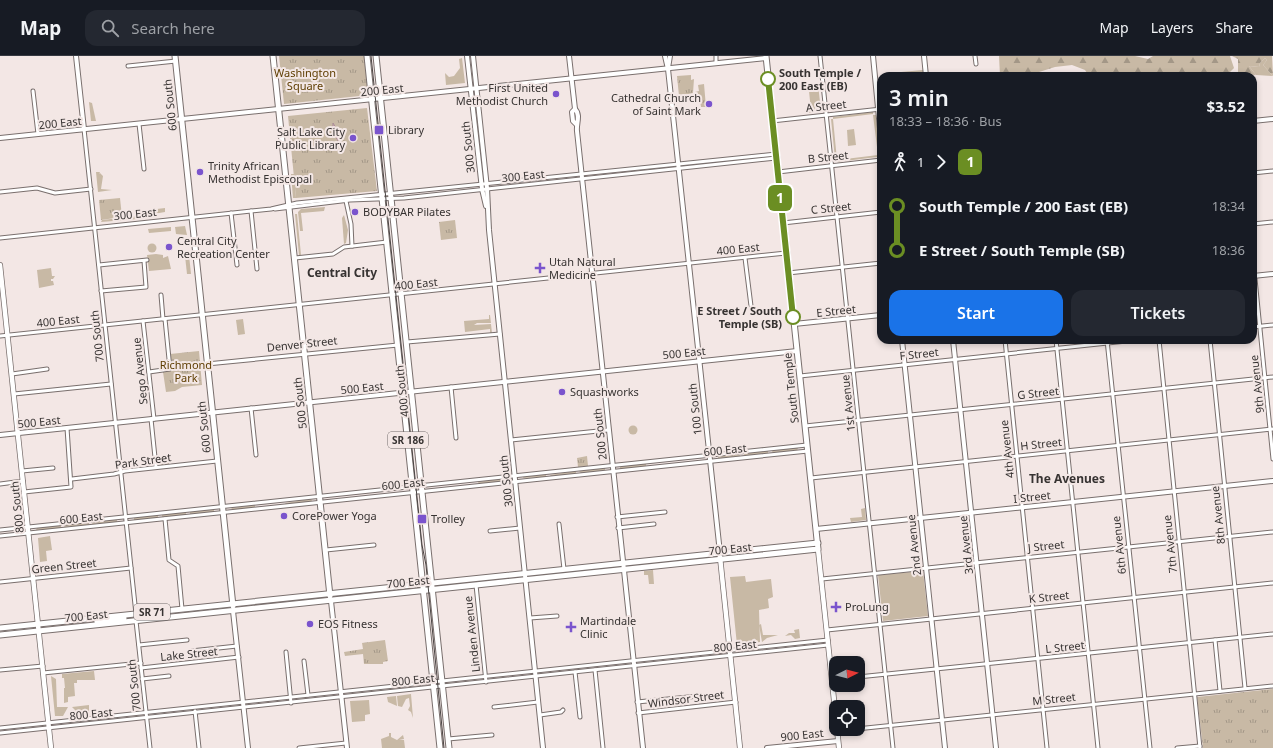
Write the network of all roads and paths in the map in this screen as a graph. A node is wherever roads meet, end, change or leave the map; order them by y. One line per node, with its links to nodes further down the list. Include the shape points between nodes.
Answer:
1 (76, 56): 37 (street, 700 South)
2 (273, 56): 29 (main road, 500 South)
3 (367, 56): 28 (main road, 400 South / SR 186)
4 (376, 56): 27 (main road, 400 South / SR 186)
5 (467, 56): 25 (street, 300 South)
6 (473, 56): 24 (street, 300 South)
7 (569, 56): 22 (street, 200 South)
8 (665, 56): 20 (street, 100 South)
9 (670, 56): 20 (street, 100 South)
10 (716, 56): 17 (street)
11 (820, 56): 31 (street, 1st Avenue)
12 (873, 56): 23 (street)
13 (924, 56): 21 (street)
14 (975, 56): 18 (street)
15 (766, 57): 17 (street, 200 East); 34 (main road, South Temple)
16 (175, 59): 19 (street); 33 (main road, 600 South)
17 (716, 63): 20 (street, 200 East)
18 (976, 64)
19 (128, 66)
20 (668, 69): 22 (street, 200 East); 42 (street, 100 South)
21 (926, 72)
22 (571, 79): 24 (street, 200 East); 48 (street, 200 South, via 578,120 576,124)
23 (877, 87)
24 (476, 89): 25 (street, 200 East); 49 (street, 300 South)
25 (470, 90): 27 (street, 200 East); 50 (street, 300 South)
26 (33, 91): 38 (street)
27 (380, 99): 28 (street, 200 East); 53 (main road, 400 South / SR 186)
28 (372, 100): 29 (street, 200 East); 54 (main road, 400 South / SR 186)
29 (278, 110): 33 (street, 200 East); 56 (main road, 500 South)
30 (877, 110): 31 (street, A Street)
31 (827, 115): 34 (street, A Street); 43 (street, 1st Avenue)
32 (1273, 119): 35 (street)
33 (182, 120): 36 (street, 200 East); 61 (main road, 600 South)
34 (772, 121): 40 (main road, South Temple)
35 (1257, 121)
36 (139, 124): 37 (street, 200 East); 44 (street)
37 (84, 130): 38 (street, 200 East); 51 (street, 700 South)
38 (38, 134): 39 (street, 200 East)
39 (0, 138)
40 (776, 156): 42 (street, 300 East); 46 (main road, South Temple)
41 (877, 160): 43 (street, B Street)
42 (679, 166): 48 (street, 300 East); 74 (street, 100 South)
43 (832, 166): 46 (street, B Street); 62 (street, 1st Avenue)
44 (144, 169)
45 (1273, 171): 47 (street)
46 (778, 172): 63 (main road, South Temple)
47 (1257, 173)
48 (582, 176): 49 (street, 300 East); 81 (street, 200 South)
49 (487, 186): 50 (street, 300 East); 60 (street, 300 South)
50 (481, 187): 53 (street, 300 East); 60 (street, 300 South)
51 (90, 189): 52 (street, via 50,192 37,188); 66 (street, 700 South)
52 (0, 192)
53 (391, 196): 54 (street, 300 East); 87 (main road, 400 South / SR 186)
54 (382, 197): 55 (street, 300 East); 56 (street, 300 East); 68 (main road, 400 South / SR 186)
55 (346, 200): 56 (street, 300 East); 69 (street)
56 (289, 206): 57 (street, 300 East); 71 (main road, 500 South)
57 (251, 211): 59 (street, 300 East); 79 (street)
58 (877, 212): 62 (street, C Street)
59 (231, 213): 61 (street, 300 East); 77 (street)
60 (487, 213): 84 (street, 300 South)
61 (192, 217): 66 (street, 300 East); 93 (main road, 600 South)
62 (837, 217): 63 (street, C Street); 78 (street, 1st Avenue)
63 (783, 222): 70 (main road, South Temple)
64 (1273, 222): 65 (street)
65 (1257, 224)
66 (95, 228): 67 (street, 300 East); 76 (street, 700 South)
67 (0, 238)
68 (387, 242): 69 (street); 89 (main road, 400 South / SR 186)
69 (352, 246): 71 (street, via 341,248 333,254)
70 (786, 253): 72 (street, 400 East); 80 (main road, South Temple)
71 (295, 258): 91 (main road, 500 South)
72 (745, 258): 74 (street, 400 East); 92 (street)
73 (877, 263): 78 (street)
74 (689, 264): 81 (street, 400 East); 121 (street, 100 South)
75 (0, 265): 85 (main road, 800 South)
76 (99, 265): 86 (street, 700 South); 86 (street, via 145,261 146,287)
77 (237, 265)
78 (843, 267): 80 (street); 95 (street, 1st Avenue)
79 (257, 269)
80 (788, 273): 98 (main road, South Temple)
81 (592, 274): 84 (street, 400 East); 126 (street, 200 South)
82 (1273, 274): 83 (street)
83 (1257, 276)
84 (495, 284): 87 (street, 400 East); 103 (street, 300 South)
85 (1, 288): 104 (main road, 800 South)
86 (101, 291): 99 (street, 700 South)
87 (402, 294): 89 (street, 400 East); 106 (main road, 400 South / SR 186)
88 (161, 295): 96 (street)
89 (393, 295): 91 (street, 400 East); 115 (main road, 400 South / SR 186)
90 (1257, 302): 102 (street, 9th Avenue)
91 (300, 304): 93 (street, 400 East); 118 (main road, 500 South)
92 (751, 306)
93 (202, 315): 96 (street, 400 East); 122 (main road, 600 South)
94 (877, 315): 95 (street, E Street)
95 (848, 318): 98 (street, E Street); 125 (street, 1st Avenue)
96 (164, 319): 97 (street, 400 East); 127 (street, via 170,369)
97 (144, 321): 99 (street, 400 East); 127 (street, Sego Avenue)
98 (794, 324): 117 (main road, South Temple)
99 (105, 325): 104 (street, 400 East); 134 (street, 700 South)
100 (1273, 326): 102 (street)
101 (1257, 327): 102 (street)
102 (1260, 327): 131 (street, 9th Avenue)
103 (500, 334): 106 (street); 132 (street, 300 South)
104 (8, 335): 105 (street, 400 East); 128 (main road, 800 South)
105 (0, 336)
106 (406, 342): 138 (main road, 400 South / SR 186)
107 (902, 344): 123 (street, 2nd Avenue)
108 (953, 344): 120 (street, 3rd Avenue)
109 (1005, 344): 119 (street, 4th Avenue)
110 (1056, 344): 116 (street)
111 (1086, 344): 116 (street, F Street)
112 (1108, 344): 140 (street, 6th Avenue)
113 (1158, 344): 136 (street, 7th Avenue)
114 (1210, 344): 133 (street, 8th Avenue)
115 (398, 345): 118 (street, Denver Street); 137 (main road, 400 South / SR 186)
116 (1057, 348): 119 (street, F Street); 141 (street)
117 (797, 351): 121 (street, 500 East); 129 (main road, South Temple)
118 (305, 353): 122 (street, Denver Street); 142 (main road, 500 South)
119 (1006, 354): 120 (street, F Street); 143 (street, 4th Avenue)
120 (955, 359): 123 (street, F Street); 145 (street, 3rd Avenue)
121 (699, 361): 126 (street, 500 East); 168 (street, 100 South)
122 (207, 364): 146 (main road, 600 South)
123 (905, 364): 125 (street, F Street); 147 (street, 2nd Avenue)
124 (47, 369): 128 (street)
125 (854, 370): 129 (street, F Street); 149 (street, 1st Avenue)
126 (602, 371): 132 (street, 500 East); 154 (street, 200 South)
127 (149, 372): 148 (street, Sego Avenue)
128 (12, 374): 139 (main road, 800 South)
129 (800, 376): 151 (main road, South Temple)
130 (1273, 377): 131 (street, G Street)
131 (1265, 378): 133 (street, G Street); 153 (street, 9th Avenue)
132 (505, 381): 135 (street, 500 East); 159 (street, 300 South)
133 (1214, 383): 136 (street, G Street); 157 (street, 8th Avenue)
134 (111, 384): 139 (street); 150 (street, 700 South)
135 (451, 387): 138 (street, 500 East); 158 (street)
136 (1164, 389): 140 (street, G Street); 160 (street, 7th Avenue)
137 (403, 392): 138 (street, 500 East); 142 (street, 500 East); 206 (main road, 400 South / SR 186)
138 (412, 392): 207 (main road, 400 South / SR 186)
139 (14, 394): 155 (main road, 800 South)
140 (1113, 394): 141 (street, G Street); 161 (street, 6th Avenue)
141 (1062, 399): 143 (street, G Street); 164 (street)
142 (310, 402): 144 (street, 500 East); 216 (main road, 500 South)
143 (1012, 405): 145 (street, G Street); 169 (street, 4th Avenue)
144 (251, 408): 146 (street, 500 East); 167 (street)
145 (961, 410): 147 (street, G Street); 177 (street, 3rd Avenue)
146 (212, 412): 148 (street, 500 East); 174 (main road, 600 South)
147 (910, 415): 149 (street, G Street); 183 (street, 2nd Avenue)
148 (152, 419): 150 (street, 500 East); 185 (street, Sego Avenue)
149 (859, 421): 151 (street, G Street); 190 (street, 1st Avenue)
150 (115, 423): 152 (street, 500 East); 189 (street, 700 South)
151 (805, 426): 162 (main road, South Temple)
152 (67, 428): 155 (street, 500 East); 195 (street)
153 (1272, 429): 157 (street, H Street); 173 (street, 9th Avenue)
154 (608, 430): 159 (street); 186 (street, 200 South)
155 (18, 433): 156 (street, 500 East); 188 (main road, 800 South)
156 (0, 435)
157 (1219, 435): 160 (street, H Street); 203 (street, 8th Avenue)
158 (456, 438)
159 (511, 440): 196 (street, 300 South)
160 (1169, 440): 161 (street, H Street); 208 (street, 7th Avenue)
161 (1118, 445): 164 (street, H Street); 213 (street, 6th Avenue)
162 (807, 448): 163 (street, 600 East); 166 (street, 600 East); 194 (main road, South Temple)
163 (771, 449): 165 (street, 600 East); 166 (street)
164 (1067, 451): 169 (street, H Street); 218 (street)
165 (742, 452): 168 (street, 600 East); 171 (street)
166 (771, 454): 171 (street, 600 East)
167 (256, 455)
168 (709, 456): 170 (street, 600 East); 176 (street, 100 South)
169 (1017, 456): 177 (street, H Street); 221 (street, 4th Avenue)
170 (687, 458): 172 (street, 600 East); 179 (street)
171 (743, 458): 176 (street, 600 East)
172 (676, 459): 175 (street, 600 East); 180 (street)
173 (1273, 459)
174 (217, 461): 185 (street, Park Street); 223 (main road, 600 South)
175 (657, 461): 178 (street, 600 East); 181 (street)
176 (710, 461): 179 (street, 600 East); 251 (street, 100 South)
177 (966, 461): 183 (street, H Street); 225 (street, 3rd Avenue)
178 (649, 462): 182 (street); 186 (street, 600 East)
179 (687, 463): 180 (street, 600 East)
180 (676, 464): 181 (street, 600 East)
181 (657, 466): 182 (street, 600 East)
182 (649, 467): 186 (street, 600 East)
183 (915, 467): 190 (street, H Street); 228 (street, 2nd Avenue)
184 (53, 468): 188 (street)
185 (156, 468): 189 (street, Park Street)
186 (612, 468): 187 (street, 600 East); 192 (street, 600 East); 227 (street, 200 South)
187 (578, 470): 191 (street, 600 East); 192 (street)
188 (22, 471): 198 (main road, 800 South)
189 (120, 472): 195 (street, Park Street); 226 (street, 700 South)
190 (864, 472): 194 (street, H Street); 231 (street, 1st Avenue)
191 (549, 473): 193 (street); 196 (street, 600 East)
192 (578, 474): 193 (street, 600 East)
193 (549, 477): 196 (street, 600 East)
194 (811, 478): 237 (main road, South Temple)
195 (72, 479): 209 (street, via 71,487)
196 (515, 479): 199 (street, 600 East); 202 (street, 600 East); 235 (street, 300 South)
197 (1273, 480): 203 (street, I Street)
198 (23, 481): 201 (street); 209 (main road, 800 South)
199 (474, 481): 200 (street, 600 East); 202 (street)
200 (449, 483): 204 (street); 207 (street, 600 East)
201 (0, 484)
202 (475, 485): 204 (street, 600 East)
203 (1224, 486): 208 (street, I Street); 243 (street, 8th Avenue)
204 (450, 488): 207 (street, 600 East)
205 (389, 489): 206 (street, 600 East); 210 (street, 600 East); 212 (street)
206 (413, 489): 207 (street, 600 East); 212 (street, 600 East); 268 (main road, 400 South / SR 186)
207 (422, 489): 266 (main road, 400 South / SR 186)
208 (1174, 491): 213 (street, I Street); 244 (street, 7th Avenue)
209 (24, 492): 234 (main road, 800 South)
210 (368, 492): 211 (street, 600 East); 214 (street)
211 (347, 494): 215 (street); 216 (street, 600 East)
212 (390, 494): 214 (street, 600 East)
213 (1123, 496): 218 (street, I Street); 247 (street, 6th Avenue)
214 (368, 497): 215 (street, 600 East)
215 (348, 499): 216 (street, 600 East)
216 (320, 500): 217 (street, 600 East); 220 (street, 600 East); 249 (main road, 500 South)
217 (280, 501): 219 (street, 600 East); 220 (street)
218 (1072, 502): 221 (street, I Street); 250 (street)
219 (258, 504): 222 (street); 223 (street, 600 East)
220 (281, 506): 222 (street, 600 East)
221 (1022, 507): 225 (street, I Street); 252 (street, 4th Avenue)
222 (258, 509): 223 (street, 600 East)
223 (222, 510): 226 (street, 600 East); 229 (street, 600 East); 278 (main road, 600 South)
224 (665, 512): 227 (street)
225 (971, 512): 228 (street, I Street); 255 (street, 3rd Avenue)
226 (125, 517): 230 (street, 700 South); 234 (street, 600 East)
227 (617, 517): 236 (street, 200 South)
228 (921, 517): 231 (street, I Street); 257 (street, 2nd Avenue)
229 (165, 519): 230 (street, 600 East); 280 (street, via 171,562 178,566)
230 (126, 523): 241 (street, 600 East); 256 (street, 700 South)
231 (870, 523): 237 (street, I Street); 261 (street, 1st Avenue)
232 (559, 524): 258 (street)
233 (654, 524): 236 (street)
234 (28, 528): 238 (street, 600 East); 241 (main road, 800 South)
235 (520, 528): 239 (street); 260 (street, 300 South)
236 (618, 528): 254 (street, 200 South)
237 (816, 529): 245 (main road, South Temple)
238 (0, 530)
239 (490, 531)
240 (1273, 532): 243 (street, J Street)
241 (28, 533): 242 (street, 600 East); 262 (main road, 800 South)
242 (0, 536)
243 (1230, 536): 244 (street, J Street); 270 (street, 8th Avenue)
244 (1179, 542): 247 (street, J Street); 273 (street, 7th Avenue)
245 (818, 543): 248 (main road, South Temple); 251 (main road, 700 East)
246 (374, 545): 249 (street)
247 (1129, 547): 250 (street, J Street); 275 (street, 6th Avenue)
248 (818, 549): 253 (main road, 700 East); 263 (main road, South Temple)
249 (326, 550): 274 (main road, 500 South)
250 (1078, 552): 252 (street, J Street); 277 (street)
251 (720, 553): 253 (main road, 100 South); 254 (main road, 700 East)
252 (1027, 558): 255 (street, J Street); 279 (street, 4th Avenue)
253 (720, 560): 259 (main road, 700 East); 310 (main road, 100 South)
254 (622, 563): 258 (main road, 700 East); 259 (street, 200 South)
255 (977, 563): 257 (street, J Street); 283 (street, 3rd Avenue)
256 (131, 568): 262 (street, Green Street); 282 (street, 700 South)
257 (926, 568): 261 (street, J Street); 286 (street, 2nd Avenue)
258 (564, 569): 260 (main road, 700 East)
259 (623, 570): 264 (main road, 700 East); 319 (street, 200 South)
260 (525, 573): 264 (street, 300 South); 266 (main road, 700 East)
261 (875, 573): 263 (street, J Street); 289 (street, 1st Avenue)
262 (33, 579): 265 (street, Green Street); 288 (main road, 800 South)
263 (822, 579): 292 (main road, South Temple)
264 (526, 580): 269 (main road, 700 East); 285 (street, 300 South)
265 (0, 582)
266 (432, 583): 268 (main road, 700 East / SR 71); 271 (main road, 400 South / SR 186)
267 (1273, 583): 270 (street, K Street)
268 (423, 584): 272 (main road, 400 South / SR 186); 274 (main road, 700 East / SR 71)
269 (476, 585): 271 (main road, 700 East); 338 (street, Linden Avenue)
270 (1235, 587): 273 (street, K Street); 296 (street, 8th Avenue)
271 (433, 590): 272 (main road, 700 East / SR 71); 346 (main road, 400 South / SR 186)
272 (424, 591): 276 (main road, 700 East / SR 71); 345 (main road, 400 South / SR 186)
273 (1184, 592): 275 (street, K Street); 300 (street, 7th Avenue)
274 (330, 594): 276 (main road, 500 South); 278 (main road, 700 East / SR 71)
275 (1134, 598): 277 (street, K Street); 305 (street, 6th Avenue)
276 (331, 601): 281 (main road, 700 East / SR 71); 354 (street, 500 South)
277 (1083, 603): 279 (street, K Street); 312 (street)
278 (233, 604): 280 (main road, 700 East / SR 71); 281 (main road, 600 South)
279 (1032, 608): 283 (street, K Street); 317 (street, 4th Avenue)
280 (182, 609): 282 (main road, 700 East / SR 71); 287 (main road, via 170,614 138,617)
281 (233, 611): 287 (main road, 700 East / SR 71); 303 (street, 600 South)
282 (136, 614): 288 (main road, 700 East / SR 71); 290 (main road, via 130,618 99,621)
283 (982, 614): 286 (street, K Street); 323 (street, 3rd Avenue)
284 (557, 616): 285 (street)
285 (530, 618): 331 (street, 300 South)
286 (931, 619): 289 (street, K Street); 330 (street, 2nd Avenue)
287 (136, 621): 290 (main road, 700 East / SR 71); 302 (street, 700 South)
288 (38, 624): 291 (main road, 700 East / SR 71); 293 (main road, 800 South)
289 (880, 624): 292 (street, K Street); 336 (street, 1st Avenue)
290 (86, 626): 293 (main road, 700 East / SR 71)
291 (0, 628)
292 (827, 630): 299 (main road, South Temple)
293 (39, 631): 295 (main road, 700 East / SR 71); 324 (main road, 800 South)
294 (1273, 634): 296 (street, L Street)
295 (0, 635)
296 (1240, 638): 298 (street, L Street); 351 (street, 8th Avenue)
297 (187, 640): 302 (street)
298 (1215, 640): 300 (street, L Street); 353 (street)
299 (828, 643): 301 (street, 800 East); 306 (street, 800 East); 313 (main road, South Temple)
300 (1189, 643): 305 (street, L Street); 356 (street, 7th Avenue)
301 (793, 644): 304 (street, 800 East); 306 (street)
302 (139, 645): 321 (street, 700 South)
303 (238, 646): 307 (street); 314 (street, 600 South)
304 (765, 647): 309 (street); 310 (street, 800 East)
305 (1139, 648): 312 (street, L Street); 362 (street, 6th Avenue)
306 (794, 649): 309 (street, 800 East)
307 (191, 651)
308 (286, 652): 359 (street)
309 (765, 652): 310 (street, 800 East)
310 (730, 653): 311 (street, 800 East); 316 (street, 800 East); 367 (main road, 100 South)
311 (696, 654): 315 (street, 800 East); 316 (street)
312 (1088, 654): 317 (street, L Street); 370 (street)
313 (830, 656)
314 (239, 657): 327 (street, Lake Street); 364 (street, 600 South)
315 (668, 657): 319 (street, 800 East); 320 (street)
316 (696, 659): 320 (street, 800 East)
317 (1038, 659): 323 (street, L Street); 378 (street, 4th Avenue)
318 (304, 661): 357 (street)
319 (632, 661): 322 (street, 800 East); 325 (street, 200 South)
320 (668, 662): 325 (street, 800 East)
321 (141, 663): 327 (street, 700 South); 333 (street)
322 (598, 664): 326 (street, 800 East); 329 (street)
323 (987, 664): 330 (street, L Street); 385 (street, 3rd Avenue)
324 (43, 666): 328 (street); 333 (main road, 800 South)
325 (633, 666): 329 (street, 800 East); 366 (street, 200 South)
326 (570, 667): 331 (street, 800 East); 334 (street)
327 (141, 668): 342 (street, 700 South)
328 (0, 670)
329 (597, 670): 332 (street, 800 East); 415 (street)
330 (936, 670): 336 (street, L Street); 391 (street, 2nd Avenue)
331 (535, 671): 335 (street, 800 East); 339 (street, 300 South)
332 (575, 672): 334 (street, 800 East); 388 (street)
333 (43, 673): 394 (main road, 800 South)
334 (571, 673): 339 (street, 800 East)
335 (508, 674): 338 (street, 800 East); 343 (street)
336 (885, 675): 340 (street, L Street); 396 (street, 1st Avenue)
337 (169, 676): 342 (street)
338 (486, 676): 341 (street, 800 East); 344 (street, Linden Avenue)
339 (536, 676): 343 (street, 800 East); 365 (street, 300 South)
340 (865, 676)
341 (465, 678): 346 (street, 800 East); 347 (street)
342 (142, 679): 379 (street, 700 South)
343 (509, 679): 344 (street, 800 East)
344 (486, 682): 347 (street, 800 East)
345 (434, 684): 346 (street, 800 East); 346 (street, 800 East); 348 (street, 800 East); 352 (street, 800 East); 412 (main road, 400 South / SR 186)
346 (443, 684): 347 (street, 800 East); 403 (main road, 400 South / SR 186)
347 (466, 684)
348 (402, 685): 350 (street, 800 East); 352 (street)
349 (1273, 686): 351 (street, M Street)
350 (376, 688): 354 (street, 800 East); 355 (street)
351 (1245, 688): 353 (street, M Street)
352 (403, 691): 355 (street, 800 East)
353 (1220, 691): 356 (street, M Street)
354 (341, 692): 357 (street, 800 East); 360 (street, 500 South)
355 (377, 693): 360 (street, 800 East)
356 (1195, 694): 362 (street, M Street); 406 (street, 7th Avenue)
357 (310, 695): 359 (street, 800 East); 363 (street)
358 (699, 696): 366 (street)
359 (290, 697): 361 (street, 800 East); 368 (street)
360 (341, 697): 363 (street, 800 East); 405 (street, 500 South)
361 (271, 699): 364 (street, 800 East); 369 (street)
362 (1144, 699): 370 (street, M Street); 425 (street, 6th Avenue)
363 (312, 700): 368 (street, 800 East)
364 (244, 702): 371 (street, 800 East); 373 (street, 600 South)
365 (538, 702): 374 (street); 384 (street, 300 South)
366 (637, 702): 382 (street, 200 South)
367 (736, 702): 382 (street, Windsor Street); 417 (main road, 100 South)
368 (291, 703): 369 (street, 800 East)
369 (271, 704): 373 (street, 800 East)
370 (1093, 704): 378 (street, M Street); 424 (street)
371 (216, 705): 372 (street, 800 East); 376 (street)
372 (195, 707): 375 (street, 800 East); 380 (street)
373 (244, 707): 376 (street, 800 East); 410 (street, 600 South)
374 (494, 707)
375 (173, 709): 379 (street, 800 East); 381 (street)
376 (217, 710): 380 (street, 800 East)
377 (563, 710): 384 (street)
378 (1043, 710): 385 (street, M Street); 423 (street, 4th Avenue)
379 (146, 712): 383 (street, 800 East); 387 (street, 700 South)
380 (195, 712): 381 (street, 800 East); 409 (street)
381 (174, 714): 387 (street, 800 East)
382 (638, 714): 416 (street, 200 South)
383 (119, 715): 386 (street, 800 East); 390 (street)
384 (540, 715): 414 (street, 300 South)
385 (993, 715): 391 (street, M Street); 422 (street, 3rd Avenue)
386 (98, 717): 389 (street, 800 East); 392 (street)
387 (146, 717): 390 (street, 800 East); 408 (street, 700 South)
388 (580, 717)
389 (78, 720): 393 (street); 394 (street, 800 East)
390 (120, 720): 392 (street, 800 East)
391 (942, 720): 396 (street, M Street); 421 (street, 2nd Avenue)
392 (98, 722): 393 (street, 800 East)
393 (78, 724): 394 (street, 800 East)
394 (49, 725): 395 (street, 800 East); 399 (street, 800 East); 407 (main road, 800 South)
395 (19, 726): 397 (street, 800 East); 399 (street)
396 (891, 726): 398 (street, M Street); 420 (street, 1st Avenue)
397 (0, 728)
398 (865, 728)
399 (20, 730): 400 (street, 800 East)
400 (0, 732)
401 (492, 735): 403 (street)
402 (838, 736): 404 (main road)
403 (448, 739): 413 (main road, 400 South / SR 186)
404 (838, 740): 418 (street, 900 East); 419 (main road)
405 (347, 746): 411 (street)
406 (1200, 747): 426 (street)
407 (51, 748)
408 (150, 748)
409 (199, 748)
410 (248, 748)
411 (299, 748)
412 (440, 748)
413 (449, 748)
414 (543, 748)
415 (603, 748)
416 (642, 748)
417 (740, 748)
418 (767, 748)
419 (839, 748)
420 (893, 748)
421 (945, 748)
422 (996, 748)
423 (1047, 748)
424 (1098, 748)
425 (1150, 748)
426 (1177, 748)

